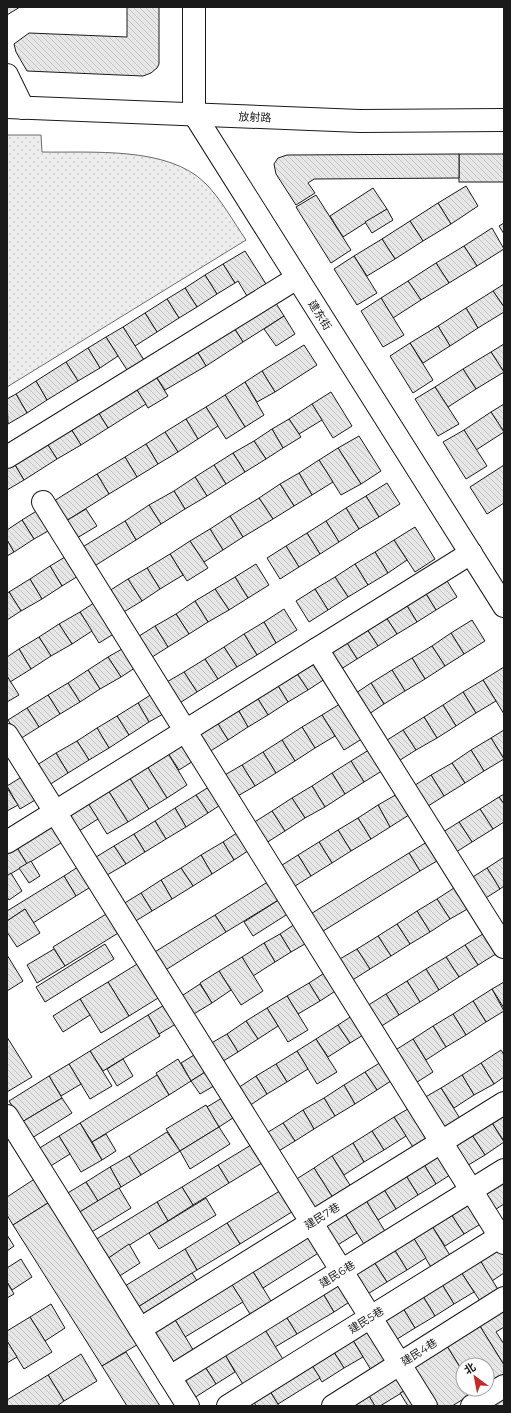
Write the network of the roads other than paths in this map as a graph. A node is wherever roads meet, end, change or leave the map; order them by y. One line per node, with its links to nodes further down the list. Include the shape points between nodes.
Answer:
1 (194, 7): 4 (street)
2 (7, 75): 3 (street)
3 (15, 107): 4 (street, 放射路)
4 (194, 114): 5 (street, 放射路, via 360,121); 6 (street, 建东街)
5 (504, 120)
6 (297, 278): 7 (street); 9 (street, 建东街)
7 (7, 457)
8 (43, 502): 12 (street)
9 (471, 553): 10 (street, 建东街); 11 (street)
10 (504, 606)
11 (317, 649): 12 (street); 16 (street)
12 (185, 731): 14 (street); 19 (street)
13 (7, 735): 14 (street)
14 (55, 812): 15 (street); 22 (street)
15 (7, 842)
16 (504, 947)
17 (504, 1103): 19 (street, 建民7巷)
18 (7, 1116): 27 (street)
19 (441, 1142): 21 (street); 22 (street, 建民7巷)
20 (504, 1170): 21 (street, 建民6巷)
21 (471, 1190): 23 (street); 24 (street, 建民6巷)
22 (311, 1223): 24 (street); 27 (street, 建民7巷)
23 (503, 1238): 26 (street, 建民5巷)
24 (341, 1271): 26 (street); 29 (street, 建民6巷)
25 (504, 1298): 28 (street, 建民4巷)
26 (370, 1317): 28 (street); 32 (street, 建民5巷)
27 (140, 1329): 29 (street)
28 (400, 1364): 33 (street, 建民4巷); 34 (street)
29 (170, 1377): 31 (street)
30 (504, 1386): 35 (street)
31 (188, 1406)
32 (228, 1406)
33 (334, 1406)
34 (426, 1406)
35 (472, 1406)

